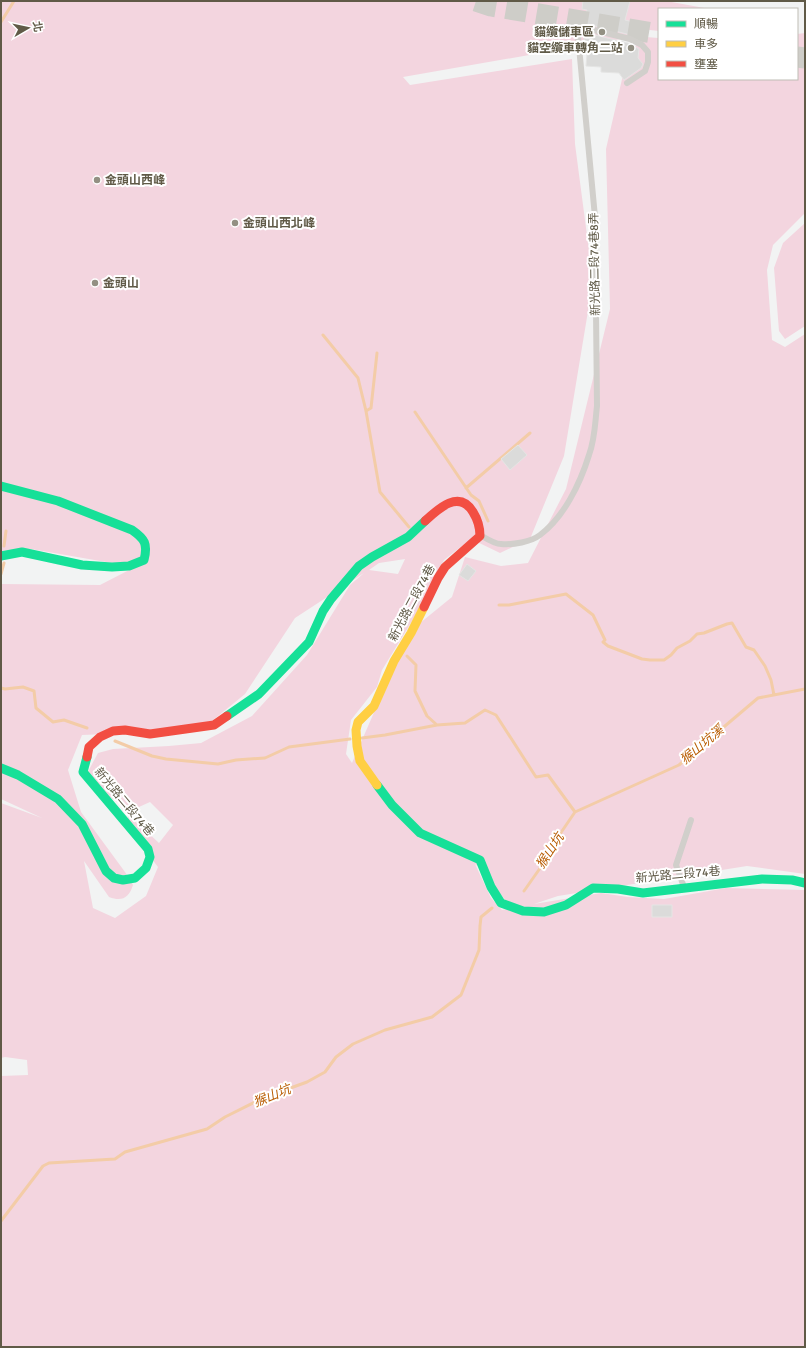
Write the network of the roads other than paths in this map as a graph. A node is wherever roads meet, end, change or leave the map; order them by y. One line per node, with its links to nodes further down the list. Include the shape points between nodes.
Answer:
1 (627, 83): 3 (lane, 新光路二段74巷8弄, via 645,71 648,52 642,45 630,39 586,28 580,30 578,36 595,217 597,406 590,454 567,504 554,522 539,536 517,544 500,544)
2 (1, 486): 4 (street, via 58,501 132,530 142,537 146,549 144,560 123,567 82,565 22,552)
3 (480, 536): 5 (street, 新光路二段74巷, via 477,519 464,503 457,501 443,506 408,537 359,566 331,599 309,642 300,653 259,694 214,725 150,734 125,730 112,731 89,747 83,772 148,849 150,857 146,868 134,878 114,878 106,871 82,824 58,799); 8 (street, 新光路二段74巷, via 445,567 394,661 374,706 358,722 356,730 360,761 392,805 420,833 480,860 501,903 523,911 544,912 566,904 593,888 643,893)
4 (1, 556)
5 (1, 768)
6 (691, 820): 8 (lane, via 676,865)
7 (805, 883): 8 (street, 新光路二段74巷, via 762,879)
8 (684, 889)

